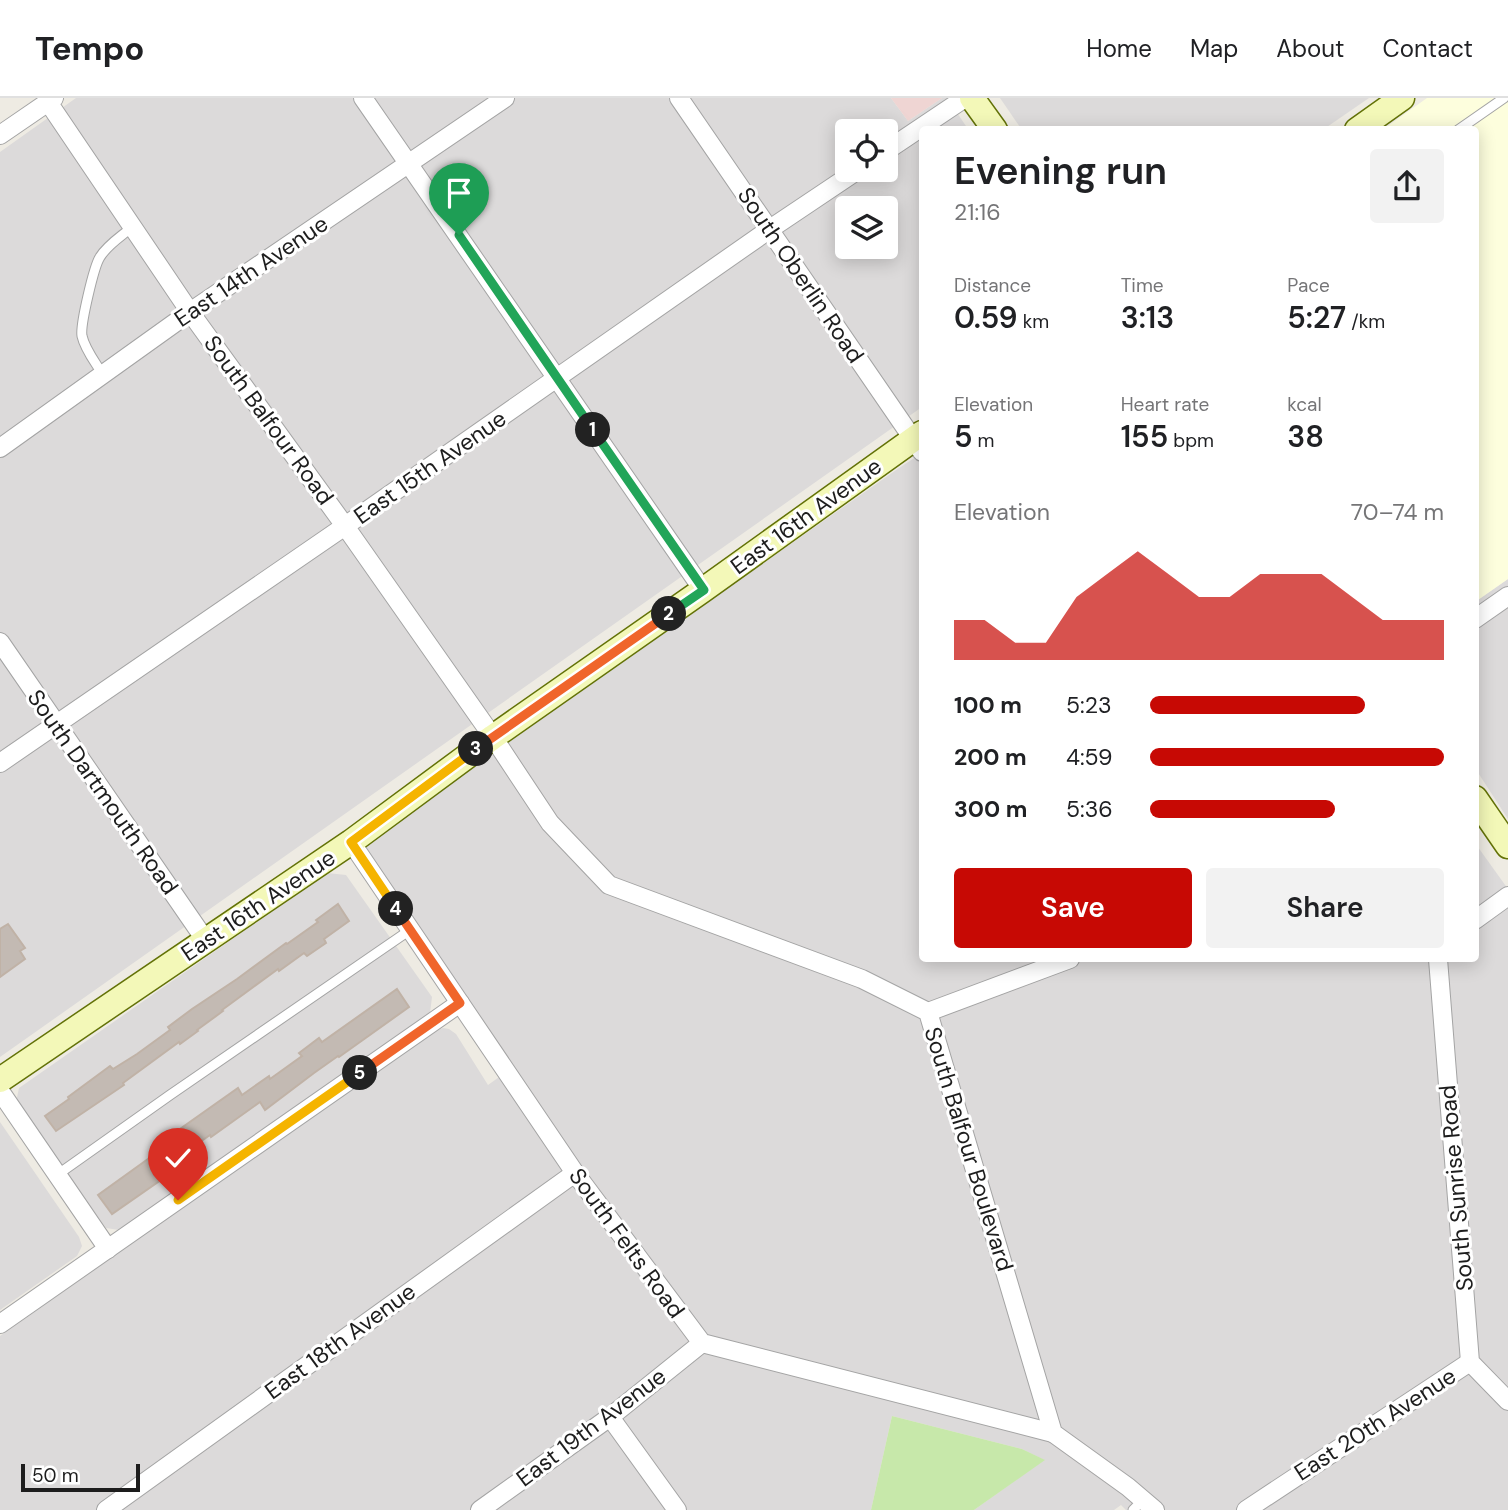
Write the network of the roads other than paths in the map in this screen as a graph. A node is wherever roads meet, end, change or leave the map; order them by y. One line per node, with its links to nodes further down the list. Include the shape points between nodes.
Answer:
1 (363, 98): 16 (street)
2 (505, 98): 16 (street, East 14th Avenue)
3 (679, 98): 19 (street, South Oberlin Road)
4 (965, 98): 9 (street)
5 (972, 98): 10 (main road)
6 (1402, 98): 11 (main road)
7 (1504, 98): 12 (lane)
8 (51, 100): 14 (street); 18 (street, South Balfour Road)
9 (923, 126)
10 (992, 126)
11 (1363, 126)
12 (1464, 126)
13 (919, 129): 15 (street)
14 (0, 135)
15 (898, 143)
16 (410, 164): 20 (street, East 14th Avenue); 22 (street)
17 (840, 182): 19 (street, East 15th Avenue)
18 (132, 227): 20 (street, South Balfour Road); 21 (lane, via 99,259 83,320 85,344)
19 (770, 229): 22 (street, East 15th Avenue); 23 (street, South Oberlin Road)
20 (190, 312): 21 (street, East 14th Avenue); 25 (street, South Balfour Road)
21 (103, 374): 24 (street, East 14th Avenue)
22 (557, 378): 25 (street, East 15th Avenue); 26 (street)
23 (919, 442): 26 (main road, East 16th Avenue)
24 (0, 448)
25 (345, 526): 30 (street, East 15th Avenue); 31 (street, South Balfour Road)
26 (704, 590): 31 (main road, East 16th Avenue)
27 (1508, 596): 28 (street)
28 (1479, 617)
29 (0, 642): 30 (street, South Dartmouth Road)
30 (56, 724): 32 (street, East 15th Avenue); 39 (street, South Dartmouth Road)
31 (493, 737): 34 (main road, East 16th Avenue); 43 (street, South Balfour Boulevard, via 550,823 610,885 862,979)
32 (0, 763)
33 (1479, 804): 35 (main road)
34 (351, 842): 38 (street, South Felts Road); 39 (main road, East 16th Avenue)
35 (1508, 846)
36 (1508, 896): 37 (street)
37 (1479, 917)
38 (410, 930): 42 (street, South Felts Road); 47 (lane)
39 (206, 941): 44 (main road, East 16th Avenue)
40 (1062, 962): 43 (street)
41 (1438, 962): 51 (street, South Sunrise Road)
42 (460, 1003): 46 (street, South Felts Road); 48 (street)
43 (928, 1012): 54 (street, South Balfour Boulevard)
44 (0, 1080)
45 (0, 1091): 47 (street)
46 (575, 1173): 50 (street, South Felts Road); 56 (street, East 18th Avenue)
47 (57, 1175): 48 (street)
48 (108, 1249): 49 (street)
49 (0, 1324)
50 (702, 1343): 53 (street, East 19th Avenue); 54 (street)
51 (1470, 1362): 52 (street); 59 (street, East 20th Avenue)
52 (1508, 1401)
53 (610, 1417): 57 (street, East 19th Avenue); 58 (street)
54 (1053, 1433): 55 (street, via 1128,1487)
55 (1144, 1507)
56 (106, 1510)
57 (480, 1510)
58 (677, 1510)
59 (1246, 1510)

